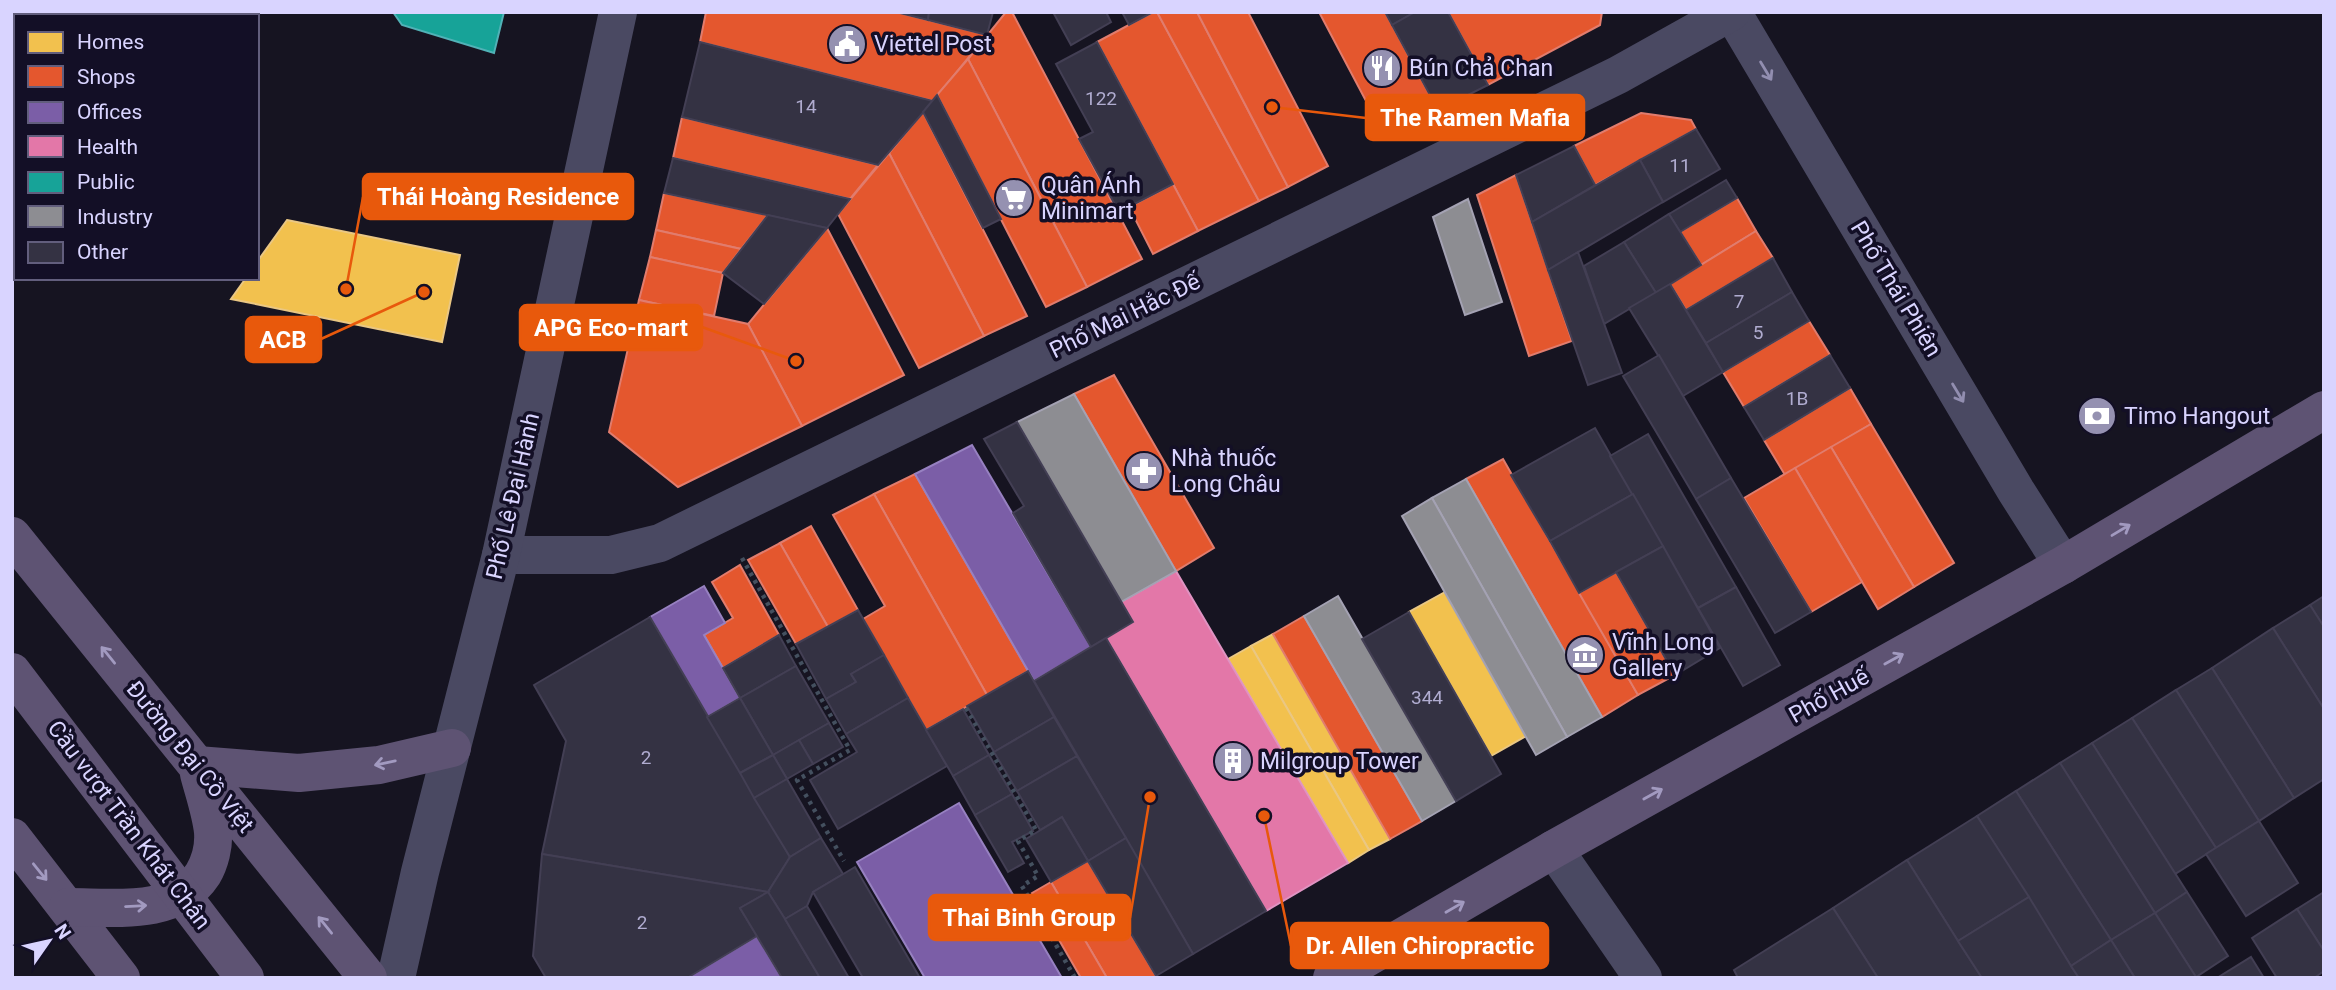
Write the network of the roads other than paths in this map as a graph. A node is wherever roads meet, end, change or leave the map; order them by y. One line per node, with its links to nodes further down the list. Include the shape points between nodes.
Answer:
1 (618, 12): 5 (street, Phố Lê Đại Hành)
2 (1731, 12): 5 (street, Phố Mai Hắc Đế, via 1618,75 660,543 611,555); 6 (street, Phố Thái Phiên, one-way to 6)
3 (2324, 410): 6 (main road, Phố Huế, one-way to 3)
4 (12, 536): 9 (main road, Đường Đại Cồ Việt, one-way to 4)
5 (501, 555): 8 (street, Phố Lê Đại Hành)
6 (2063, 565): 11 (main road, Phố Huế, one-way to 6)
7 (12, 672): 14 (main road, Cầu vượt Trần Khát Chân, bridge)
8 (452, 748): 9 (main road, one-way to 9, via 379,765 299,773); 16 (street, Phố Lê Đại Hành)
9 (197, 765): 12 (main road, one-way to 9, via 153,905 187,893 197,883 206,868 213,834); 15 (main road, Đường Đại Cồ Việt, one-way to 9)
10 (12, 837): 12 (main road, one-way to 12)
11 (1554, 849): 17 (main road, Phố Huế, one-way to 11); 18 (street)
12 (68, 907): 13 (main road)
13 (121, 978)
14 (245, 978)
15 (368, 978)
16 (396, 978)
17 (1332, 978)
18 (1643, 978)

